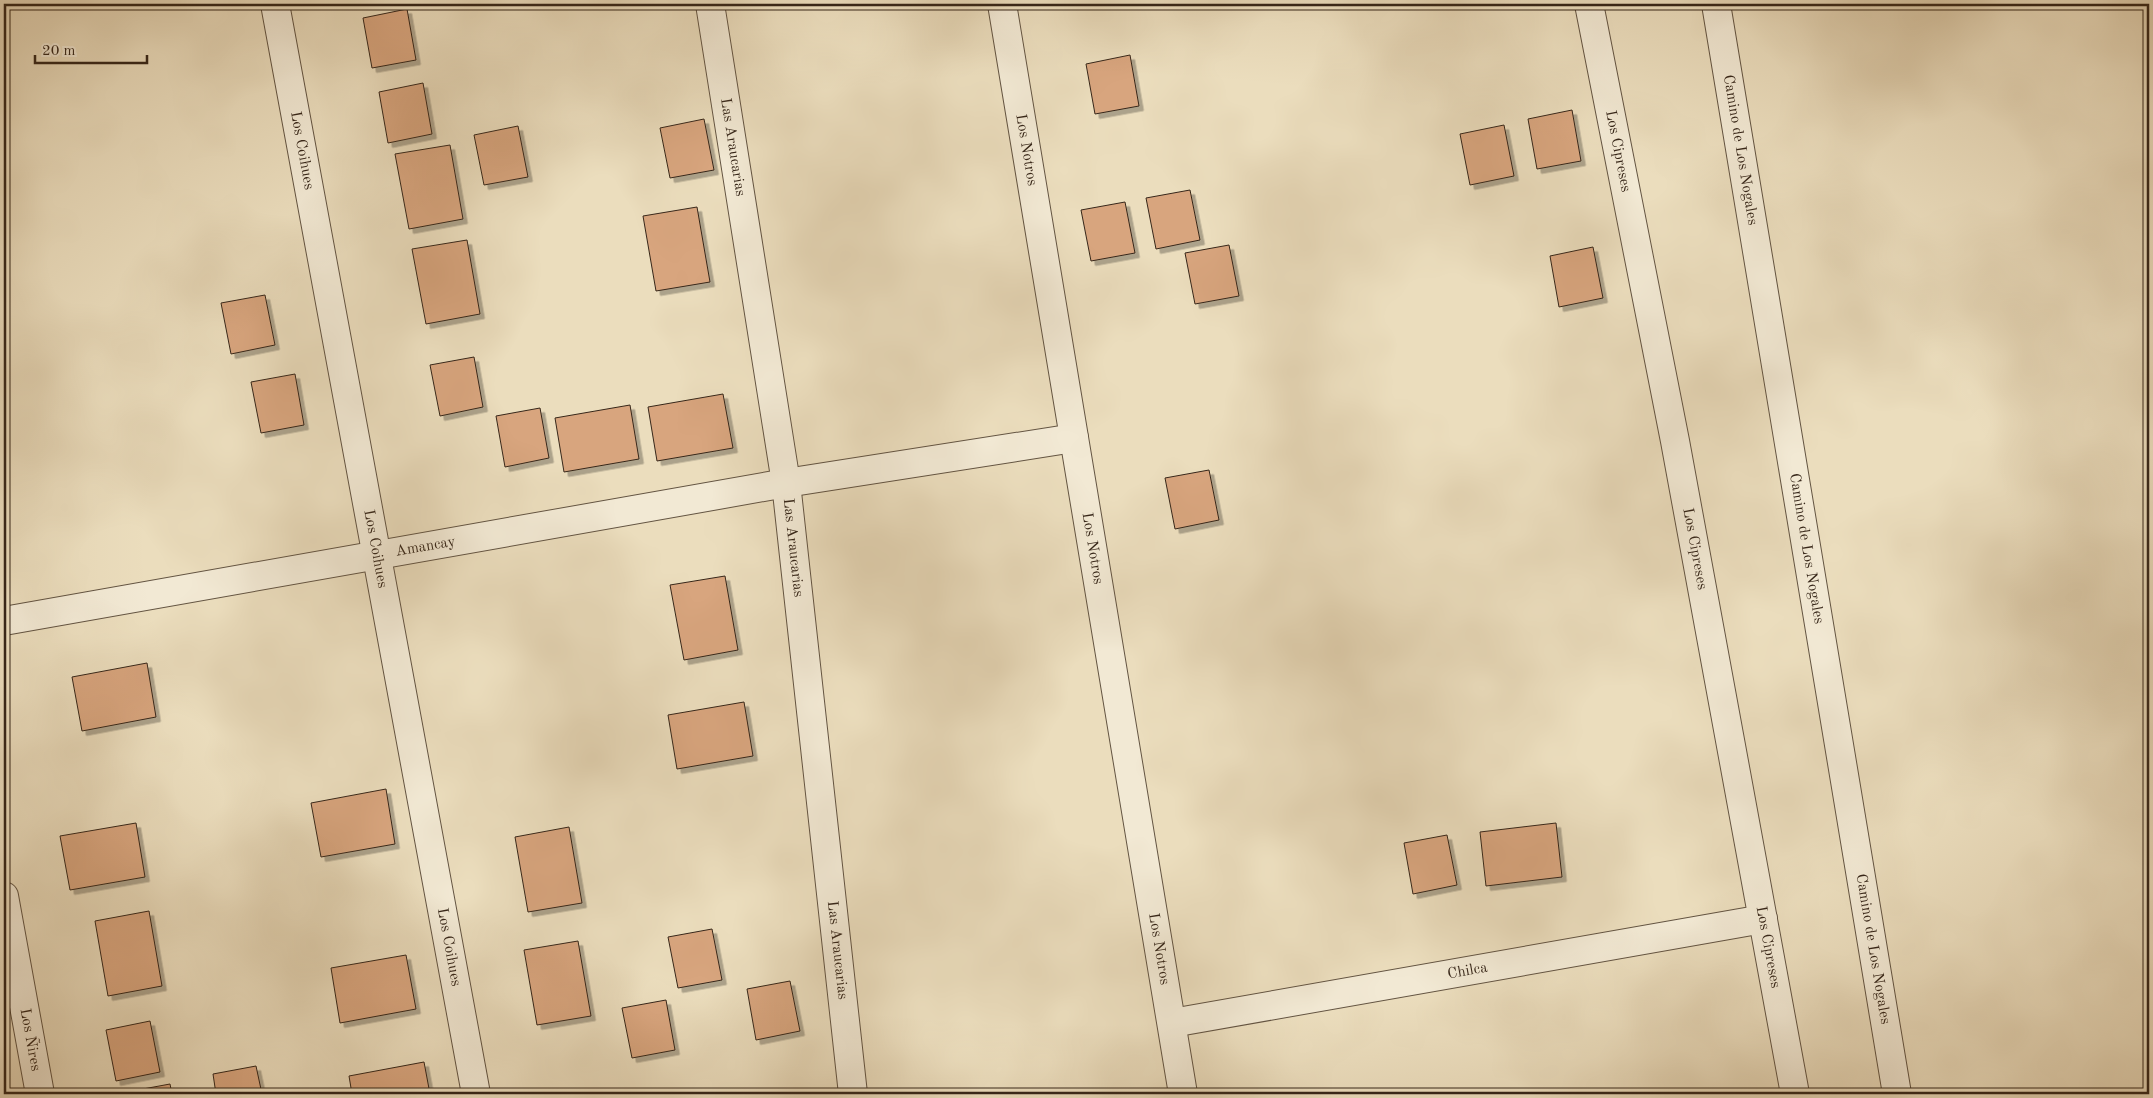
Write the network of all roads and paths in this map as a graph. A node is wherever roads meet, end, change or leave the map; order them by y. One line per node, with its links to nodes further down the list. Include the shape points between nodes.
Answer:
1 (275, 4): 8 (street, Los Coihues)
2 (710, 4): 7 (street, Las Araucarias)
3 (1002, 4): 6 (street, Los Notros)
4 (1589, 4): 11 (street, Los Cipreses, via 1675,441)
5 (1716, 4): 18 (street, Camino de Los Nogales)
6 (1074, 438): 7 (street, Amancay); 12 (street, Los Notros)
7 (786, 483): 8 (street, Amancay); 15 (street, Las Araucarias)
8 (377, 554): 9 (street, Amancay); 14 (street, Los Coihues)
9 (4, 621)
10 (4, 896): 13 (street, Los Ñires)
11 (1763, 919): 12 (street, Chilca); 17 (street, Los Cipreses)
12 (1172, 1023): 16 (street, Los Notros)
13 (40, 1094)
14 (476, 1094)
15 (853, 1094)
16 (1183, 1094)
17 (1795, 1094)
18 (1898, 1094)

